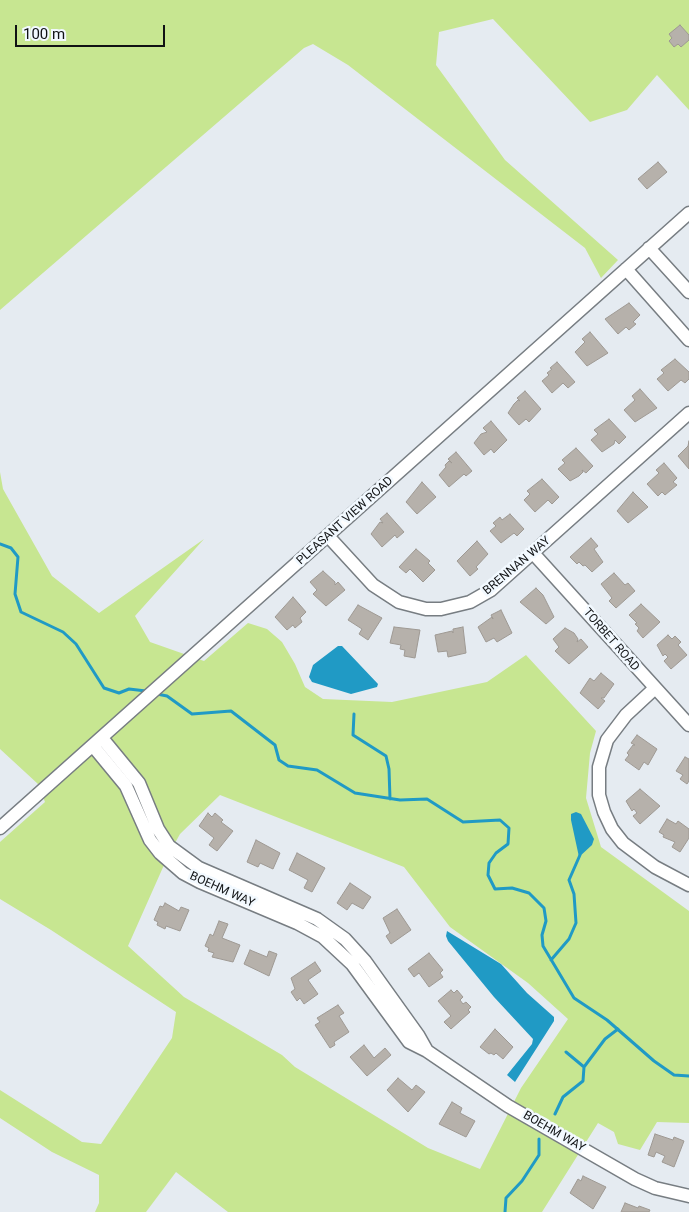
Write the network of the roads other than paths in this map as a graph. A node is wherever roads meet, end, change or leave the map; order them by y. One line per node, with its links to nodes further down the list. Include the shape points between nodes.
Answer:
1 (689, 213): 2 (street, PLEASANT VIEW ROAD)
2 (649, 248): 3 (street, PLEASANT VIEW ROAD); 4 (street)
3 (626, 269): 5 (street); 7 (street, PLEASANT VIEW ROAD)
4 (689, 292)
5 (689, 340)
6 (689, 413): 8 (street, BRENNAN WAY)
7 (328, 536): 8 (street, BRENNAN WAY, via 386,595 399,602 426,608 440,609 470,602 491,590); 11 (street, PLEASANT VIEW ROAD)
8 (533, 553): 9 (street, TORBET ROAD)
9 (654, 689): 10 (street, TORBET ROAD); 13 (street, via 626,715 607,740 599,767 599,795 608,820 624,844)
10 (689, 726)
11 (97, 742): 12 (street, PLEASANT VIEW ROAD); 14 (street, BOEHM WAY, via 154,834 160,853 184,873 308,922 367,974 409,1042 508,1106 635,1179 655,1188)
12 (0, 828)
13 (689, 884)
14 (689, 1196)

